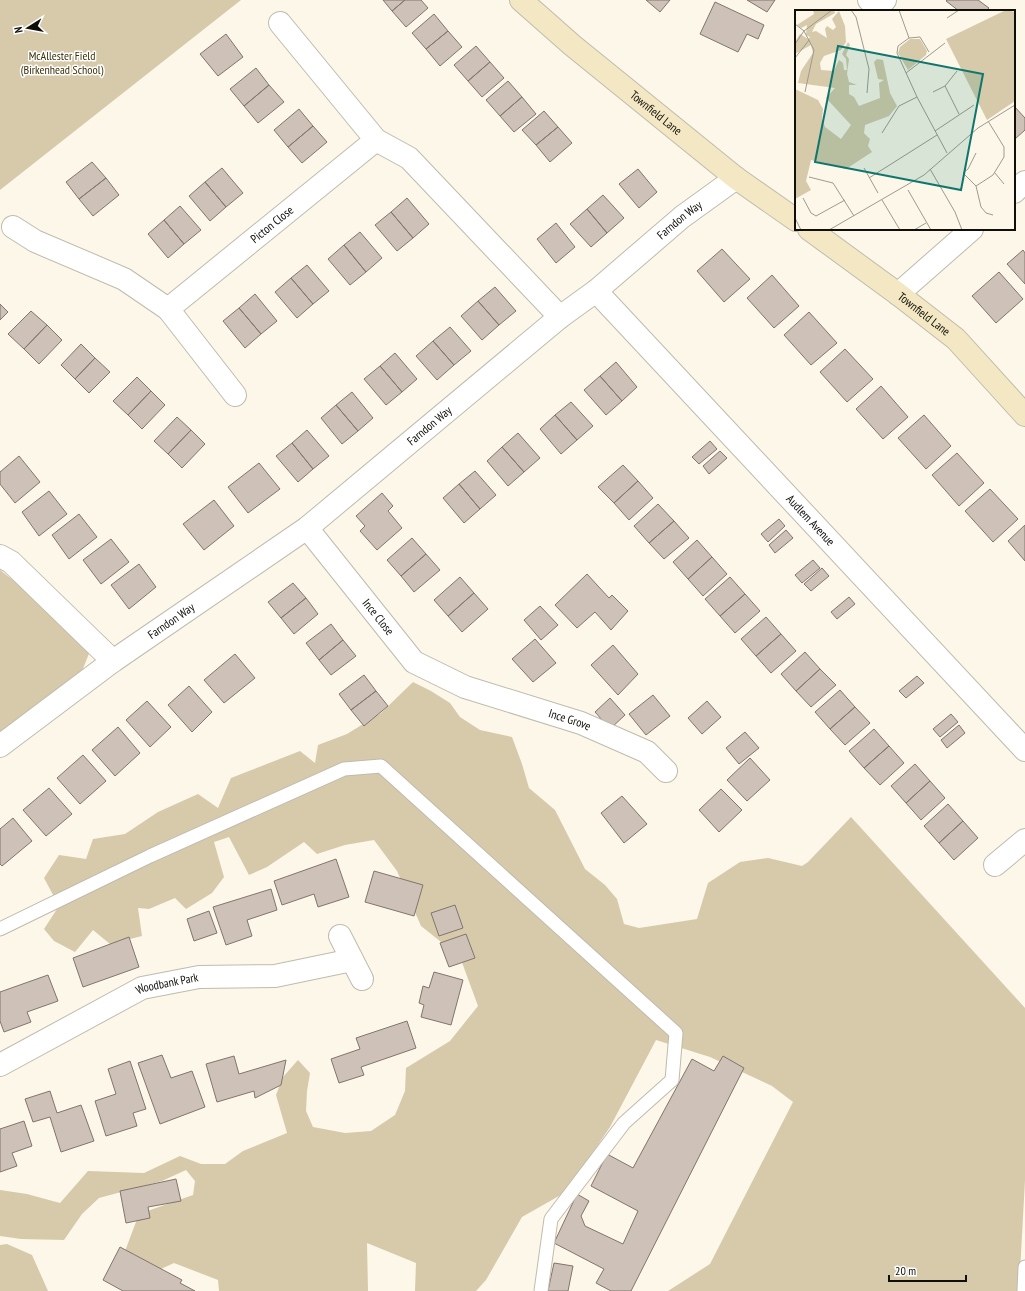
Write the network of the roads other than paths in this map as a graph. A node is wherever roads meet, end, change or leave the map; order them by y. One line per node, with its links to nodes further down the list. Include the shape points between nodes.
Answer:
1 (521, 0): 4 (street, Townfield Lane, via 578,50)
2 (280, 24): 3 (street)
3 (376, 140): 13 (street, Picton Close); 14 (street, via 409,158)
4 (736, 178): 7 (street, Townfield Lane); 11 (street, Farndon Way, via 682,217)
5 (1025, 182): 6 (street)
6 (1015, 191)
7 (795, 219)
8 (13, 227): 13 (street, via 35,241 124,279)
9 (810, 230): 12 (street, Townfield Lane)
10 (971, 230): 12 (street)
11 (596, 291): 14 (street, Farndon Way); 22 (street, Audlem Avenue)
12 (898, 294): 16 (street, Townfield Lane, via 956,339)
13 (168, 309): 15 (street)
14 (560, 317): 17 (street, Farndon Way)
15 (235, 395)
16 (1025, 415)
17 (307, 528): 19 (street, Farndon Way); 20 (street, Ince Close, via 414,662)
18 (0, 556): 19 (street, via 11,562)
19 (113, 661): 21 (street, Farndon Way)
20 (465, 687): 23 (street, Ince Grove, via 581,722 646,752)
21 (0, 746)
22 (1025, 750)
23 (666, 771)
24 (1025, 840): 25 (street)
25 (995, 865)
26 (0, 929): 32 (lane, via 150,856 344,769 381,766 676,1033 672,1080 624,1123 551,1220)
27 (340, 936): 28 (street)
28 (352, 960): 29 (street); 30 (street, Woodbank Park, via 275,976 199,977 142,988)
29 (362, 979)
30 (0, 1065)
31 (1025, 1267): 33 (lane)
32 (541, 1291)
33 (1024, 1291)

